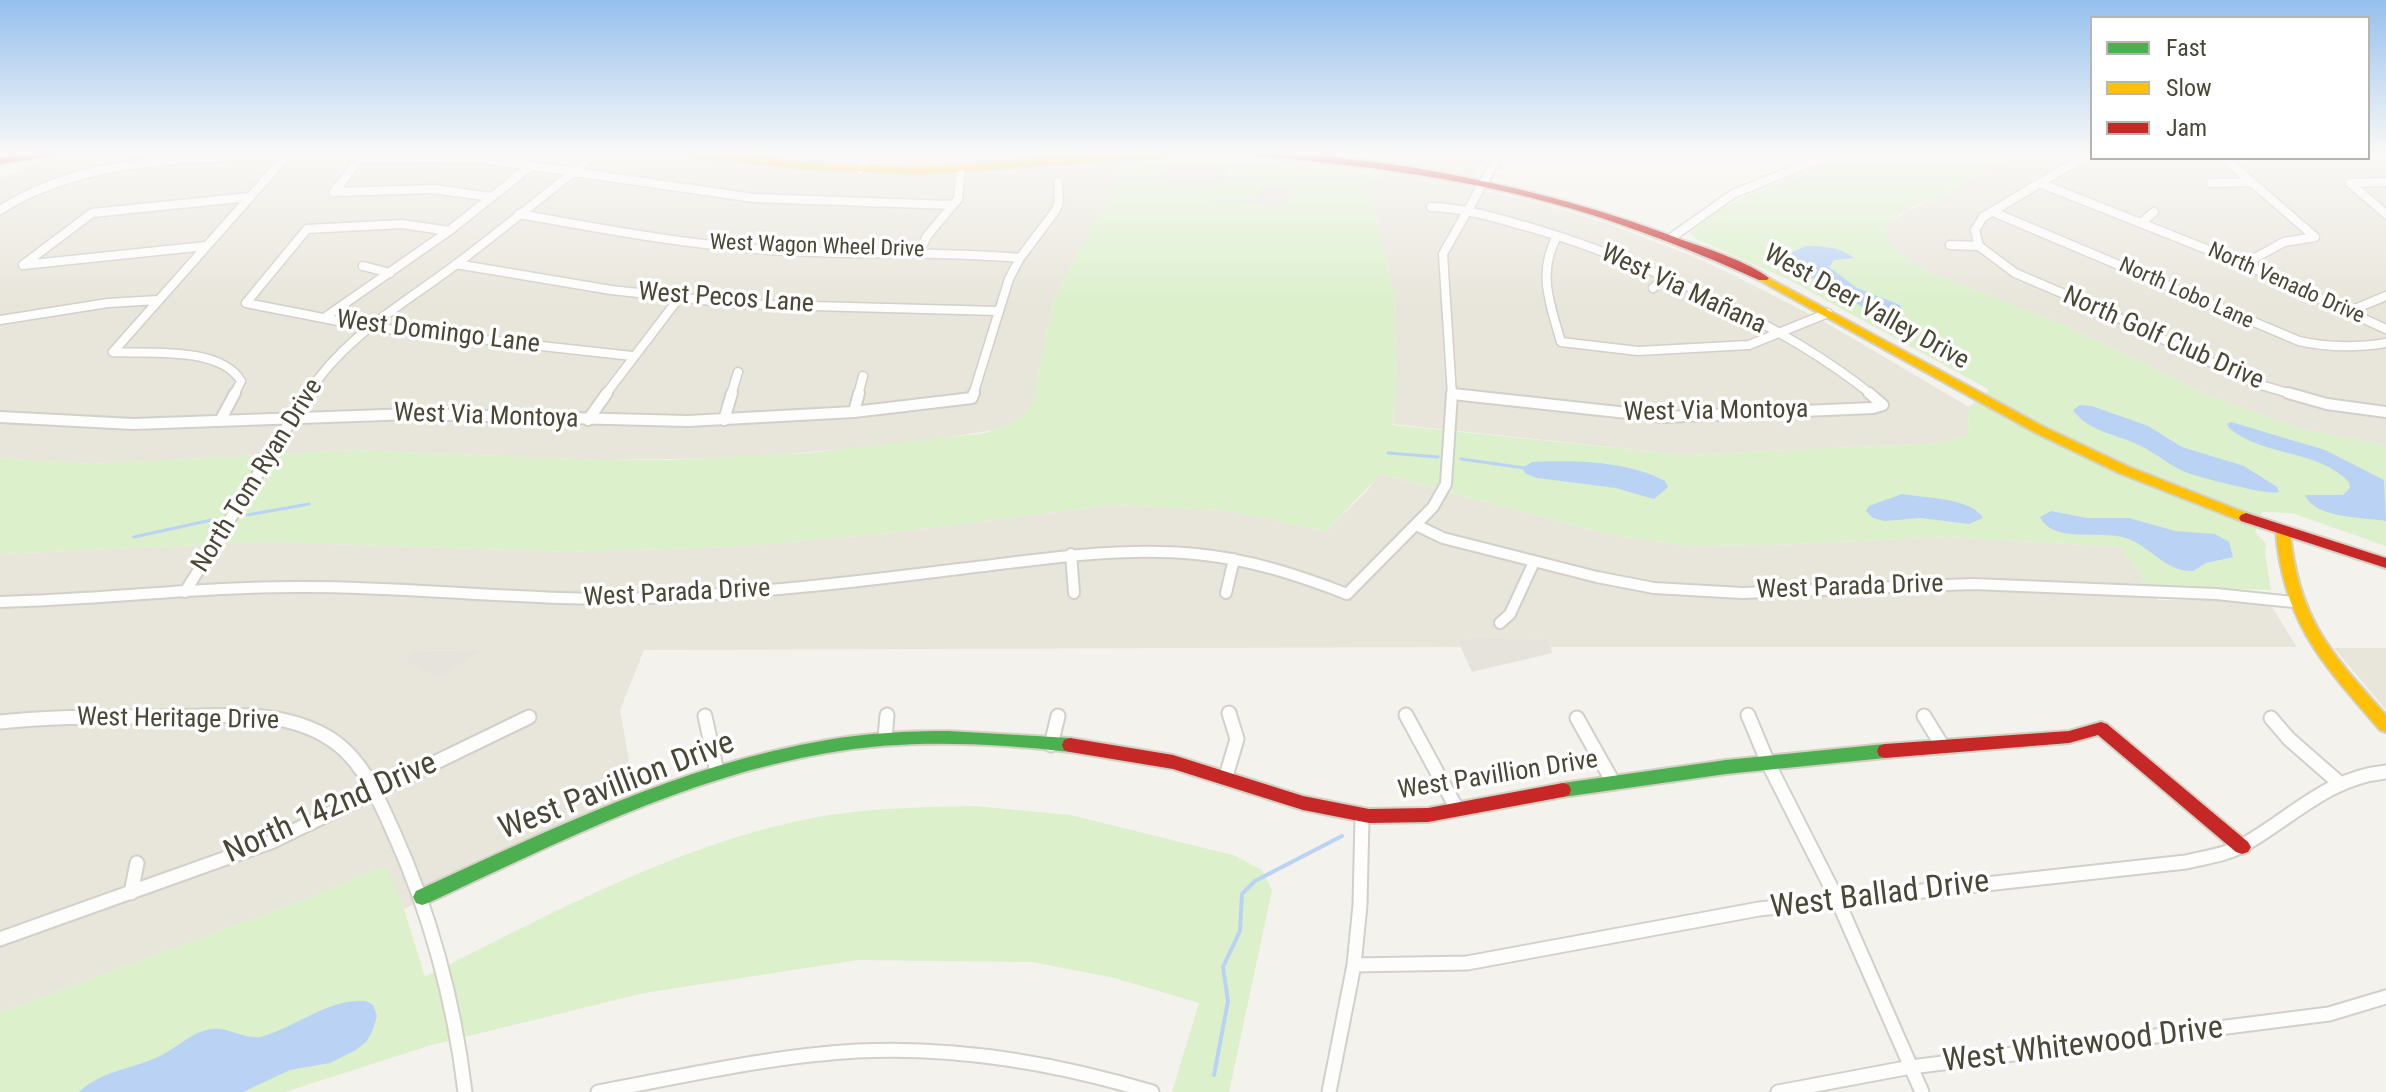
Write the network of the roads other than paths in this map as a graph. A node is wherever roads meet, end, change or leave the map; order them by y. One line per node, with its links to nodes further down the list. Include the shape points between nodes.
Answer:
1 (182, 204): 24 (street, via 92,213 23,265)
2 (245, 204): 24 (street)
3 (482, 204): 20 (street)
4 (532, 204): 18 (street, North Tom Ryan Drive)
5 (923, 204): 13 (street)
6 (1058, 204): 27 (street)
7 (1470, 204): 15 (street)
8 (1575, 204): 22 (street, West Deer Valley Drive)
9 (1719, 204): 22 (street)
10 (2007, 204): 16 (street)
11 (2093, 204): 19 (street, North Venado Drive)
12 (2277, 204): 29 (street, via 2315,237 2284,242)
13 (952, 205): 26 (street)
14 (1431, 207): 15 (street, West Via Mañana)
15 (1466, 211): 21 (street, West Via Mañana); 51 (street, via 1443,254)
16 (1993, 212): 25 (street, via 1976,223); 45 (street, North Lobo Lane, via 2271,333 2310,345)
17 (2154, 212): 19 (street)
18 (519, 214): 26 (street, West Wagon Wheel Drive, via 731,247); 28 (street, North Tom Ryan Drive)
19 (2141, 223): 29 (street, North Venado Drive)
20 (449, 231): 31 (street); 40 (street, West Domingo Lane, via 390,224 307,229 246,303)
21 (1557, 236): 32 (street, West Via Mañana); 44 (street, via 1542,273 1561,342 1678,350 1749,345)
22 (1672, 237): 39 (street, West Deer Valley Drive)
23 (1950, 245): 25 (street)
24 (206, 246): 36 (street)
25 (1979, 246): 54 (street, North Golf Club Drive, via 2015,273 2220,369 2287,394)
26 (920, 251): 27 (street, West Wagon Wheel Drive)
27 (1020, 258): 37 (street)
28 (456, 264): 35 (street, West Pecos Lane); 42 (street, North Tom Ryan Drive)
29 (2244, 264): 38 (street, North Venado Drive)
30 (363, 266): 31 (street)
31 (390, 273): 40 (street)
32 (1665, 278): 33 (street); 44 (street, West Via Mañana)
33 (1653, 288)
34 (2386, 296): 38 (street)
35 (679, 298): 37 (street, West Pecos Lane); 46 (street)
36 (158, 300): 41 (street); 49 (street, via 113,352 209,358 228,364)
37 (998, 311): 53 (street, West Via Montoya, via 972,398)
38 (2350, 311): 43 (street, North Venado Drive)
39 (1828, 313): 44 (street); 61 (street, West Deer Valley Drive, via 2041,431 2159,485)
40 (324, 318): 42 (street, West Domingo Lane)
41 (0, 320)
42 (369, 327): 46 (street, West Domingo Lane); 56 (street, North Tom Ryan Drive, via 317,379)
43 (2386, 329)
44 (1778, 335): 52 (street, West Via Mañana, via 1842,372)
45 (2386, 343)
46 (632, 356): 57 (street)
47 (254, 372): 49 (street)
48 (738, 372): 58 (street)
49 (241, 376): 59 (street)
50 (863, 376): 53 (street)
51 (1453, 394): 52 (street, West Via Montoya, via 1664,417); 60 (street, via 1446,484)
52 (1883, 405)
53 (854, 412): 58 (street, West Via Montoya)
54 (2386, 412)
55 (0, 417): 59 (street, West Via Montoya, via 93,423)
56 (293, 417): 57 (street, West Via Montoya, via 412,414); 59 (street, West Via Montoya); 66 (street, North Tom Ryan Drive)
57 (588, 420): 58 (street, West Via Montoya)
58 (724, 420)
59 (220, 421)
60 (1416, 525): 63 (street, West Parada Drive, via 1347,594 1308,577); 64 (street, West Parada Drive, via 1443,538)
61 (2283, 532): 65 (street, West Deer Valley Drive); 70 (street, via 2285,580)
62 (1071, 554): 63 (street, West Parada Drive, via 1158,550); 66 (street, West Parada Drive, via 750,592 642,598 560,600 260,587); 67 (street)
63 (1234, 559): 68 (street)
64 (1534, 562): 70 (street, West Parada Drive, via 1654,588 1707,593 1973,584); 71 (street, via 1510,614)
65 (2386, 563)
66 (185, 592): 69 (street, West Parada Drive)
67 (1074, 593)
68 (1226, 593)
69 (0, 602)
70 (2293, 602): 83 (street, via 2320,647)
71 (1500, 623)
72 (1229, 713): 90 (street, via 1237,739)
73 (887, 715): 84 (street)
74 (1406, 715): 94 (street)
75 (1748, 715): 87 (street)
76 (705, 716): 88 (street)
77 (1058, 716): 85 (street)
78 (1924, 716): 86 (street)
79 (529, 717): 93 (street, North 142nd Drive)
80 (1577, 718): 92 (street)
81 (2271, 718): 91 (street)
82 (0, 722): 93 (street, West Heritage Drive, via 273,719 336,741 353,756)
83 (2386, 726)
84 (885, 739): 85 (street, West Pavillion Drive, via 977,738); 88 (street, West Pavillion Drive)
85 (1051, 745): 90 (street, West Pavillion Drive, via 1142,755)
86 (1943, 747): 87 (street, West Pavillion Drive); 96 (street, West Pavillion Drive, via 2069,737 2101,728)
87 (1768, 763): 92 (street, West Pavillion Drive); 100 (street)
88 (717, 772): 99 (street, West Pavillion Drive)
89 (2386, 772): 91 (street, West Ballad Drive)
90 (1226, 776): 95 (street, West Pavillion Drive, via 1294,802)
91 (2337, 781): 96 (street, West Ballad Drive)
92 (1613, 782): 94 (street, West Pavillion Drive)
93 (374, 791): 98 (street, North 142nd Drive, via 271,842); 99 (street, West Heritage Drive)
94 (1457, 809): 95 (street, West Pavillion Drive, via 1406,818)
95 (1362, 817): 102 (street)
96 (2242, 847): 100 (street, West Ballad Drive, via 2186,862)
97 (137, 863): 98 (street)
98 (131, 893): 101 (street, North 142nd Drive)
99 (422, 897): 105 (street, West Heritage Drive, via 448,983)
100 (1837, 899): 102 (street, West Ballad Drive, via 1467,963); 104 (street)
101 (0, 939)
102 (1354, 965): 108 (street)
103 (2386, 997): 104 (street, West Whitewood Drive, via 2329,1014 2266,1024)
104 (1911, 1067): 109 (street, West Whitewood Drive); 110 (street)
105 (465, 1092)
106 (598, 1092): 107 (street, via 771,1060 928,1050 1043,1062)
107 (1152, 1092)
108 (1329, 1092)
109 (1778, 1092)
110 (1922, 1092)

